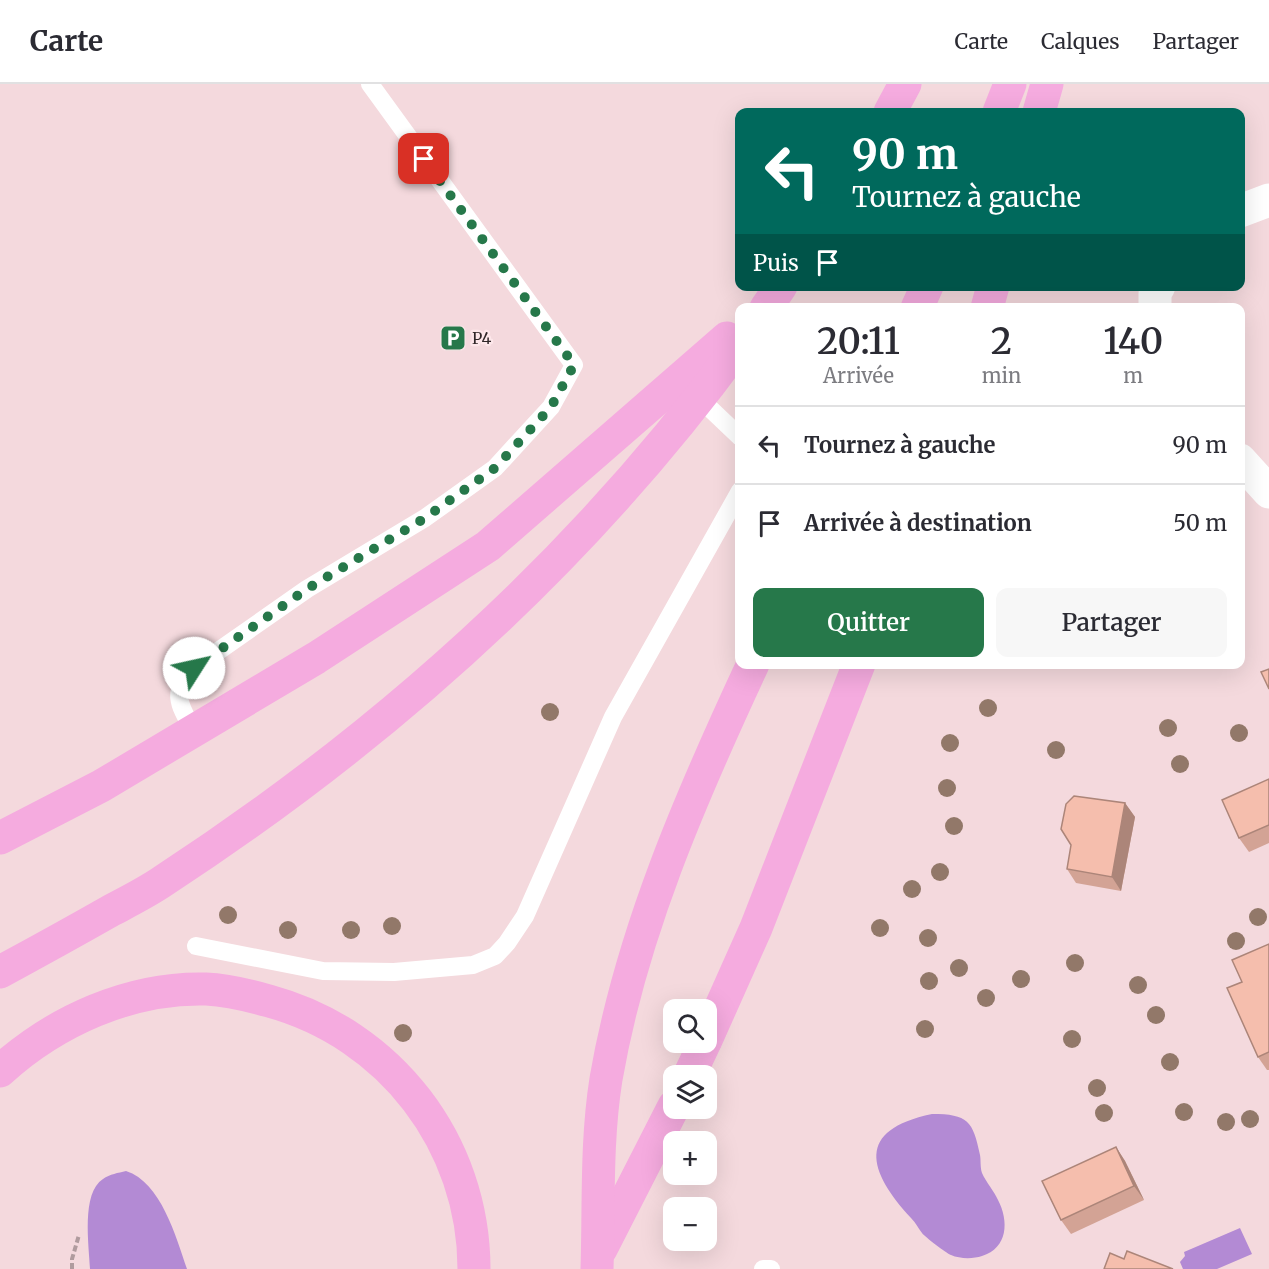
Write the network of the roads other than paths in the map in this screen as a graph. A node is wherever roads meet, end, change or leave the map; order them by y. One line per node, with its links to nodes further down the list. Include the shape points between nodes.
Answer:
1 (370, 84): 19 (lane, via 574,365 551,407 495,468 425,518 307,589 194,668 178,690)
2 (905, 84): 5 (highway)
3 (1010, 84): 6 (highway)
4 (1047, 84): 7 (highway)
5 (892, 108)
6 (1001, 108)
7 (1040, 108)
8 (1269, 200): 9 (street)
9 (1245, 209)
10 (735, 331): 19 (highway, via 488,546 316,658)
11 (735, 351): 12 (highway)
12 (699, 399): 13 (lane); 22 (highway, via 634,478 543,575 495,623 373,730 282,800 161,882)
13 (735, 432)
14 (1245, 466): 15 (street)
15 (1269, 492)
16 (735, 500): 21 (lane, via 613,717 525,916 495,956 474,964 394,972 323,971)
17 (751, 669): 28 (highway, via 682,825 637,950 606,1079 598,1157)
18 (857, 669): 23 (highway, via 756,928)
19 (194, 731): 20 (highway, via 101,786)
20 (0, 838)
21 (196, 946)
22 (0, 972)
23 (717, 1016)
24 (0, 1071): 26 (highway, via 22,1051 75,1020 142,996 207,989 243,994 307,1014 357,1042 383,1062 429,1117 460,1179 470,1214)
25 (667, 1119): 27 (highway)
26 (474, 1269)
27 (591, 1269)
28 (597, 1269)
29 (763, 1269): 30 (lane)
30 (771, 1269)

